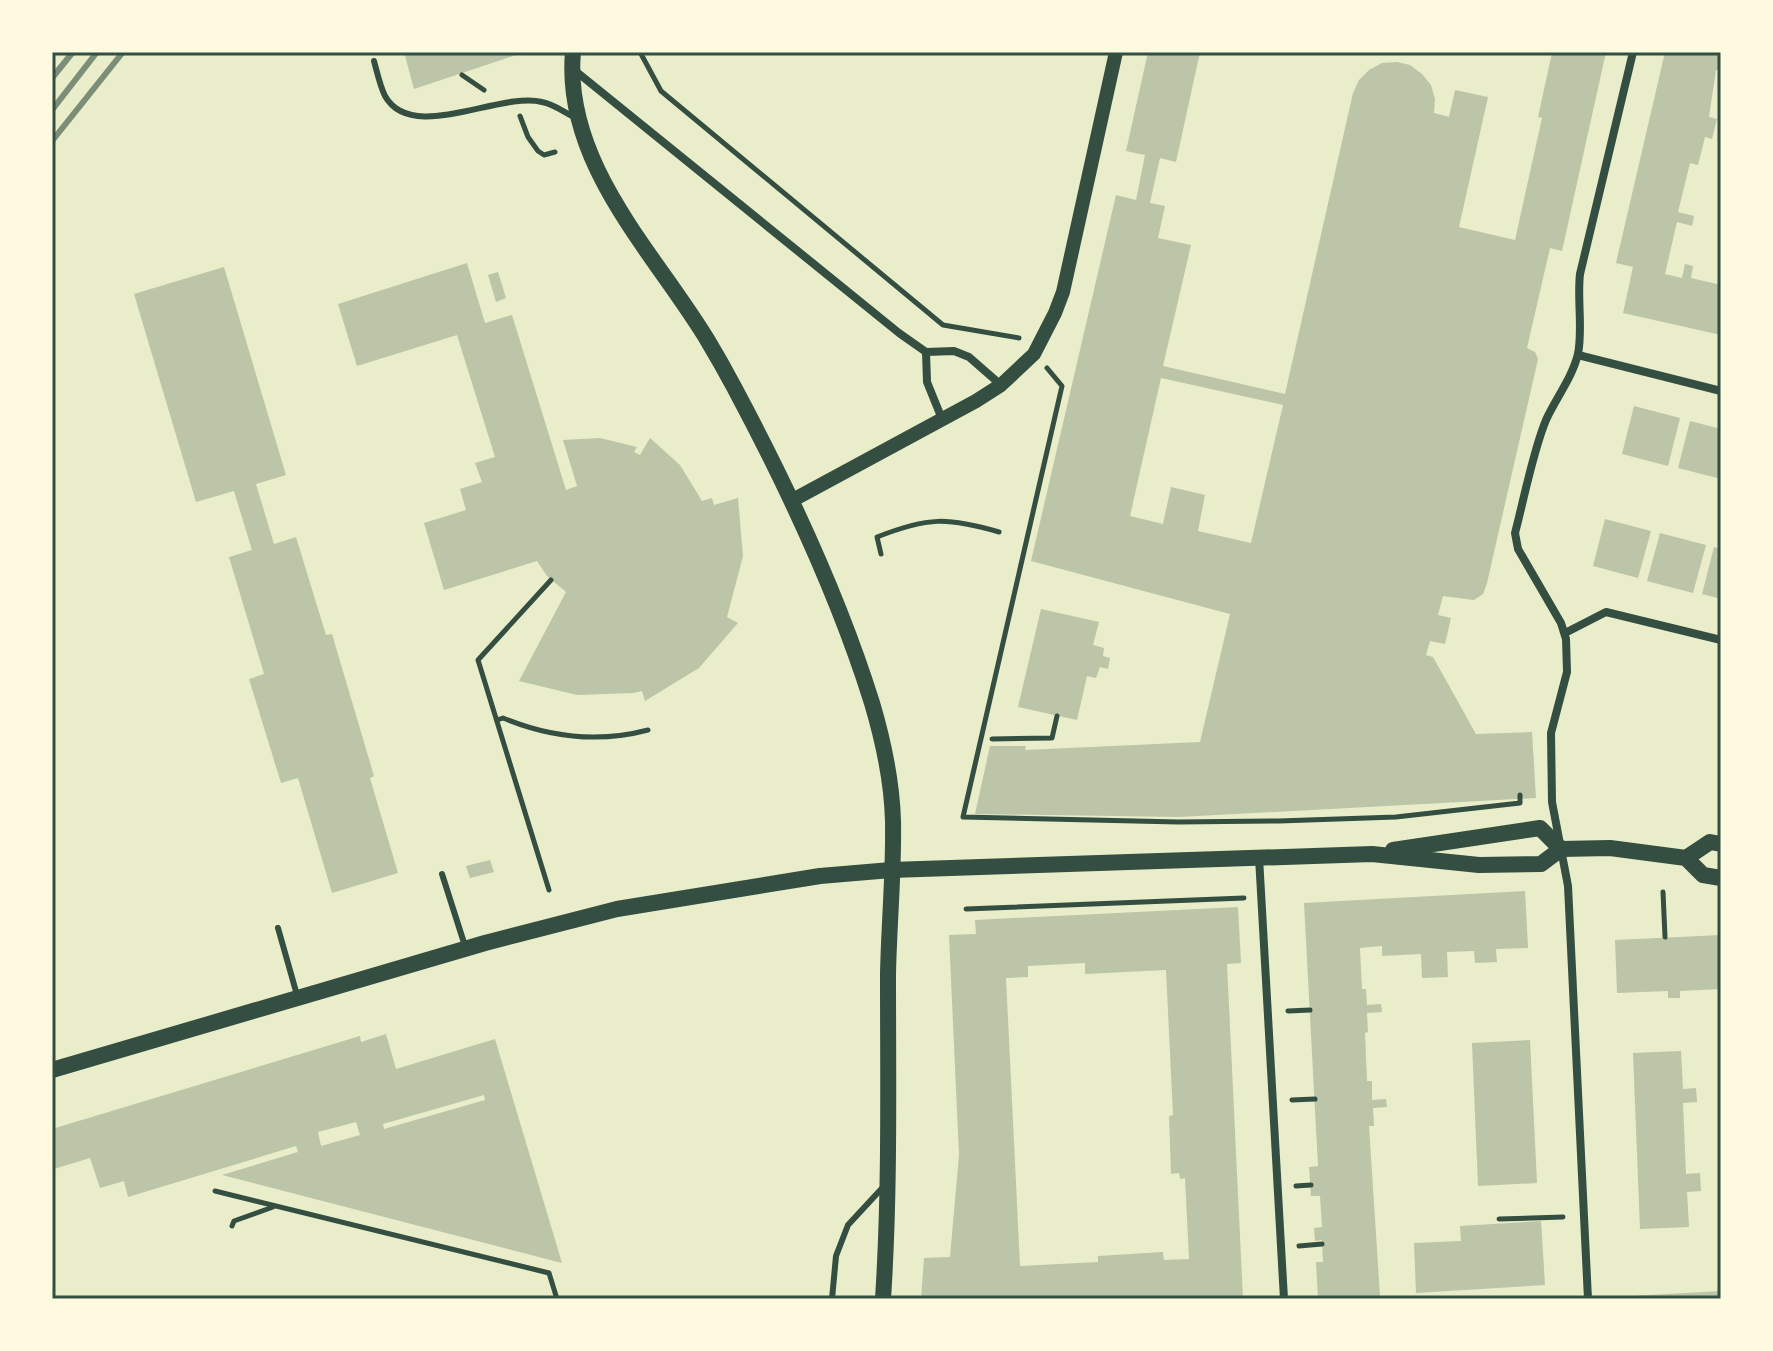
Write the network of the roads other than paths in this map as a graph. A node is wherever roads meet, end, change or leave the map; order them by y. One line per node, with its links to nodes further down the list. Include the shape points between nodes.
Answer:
1 (1116, 52): 8 (street, via 1063,292 1034,354)
2 (1633, 52): 7 (street, via 1580,274)
3 (572, 60): 5 (main road); 6 (street)
4 (374, 61): 5 (lane, via 386,97 418,118 542,101)
5 (581, 120): 11 (main road, via 622,216 708,340)
6 (926, 352): 8 (street, via 954,351 983,366); 10 (street, via 927,382)
7 (1578, 355): 9 (street); 12 (street, via 1546,422 1515,533 1518,549)
8 (1001, 385): 10 (street)
9 (1721, 391)
10 (942, 419): 11 (street)
11 (791, 501): 19 (main road, via 818,556 873,705 893,819)
12 (1565, 633): 13 (street, via 1606,612); 15 (street, via 1567,672 1551,733 1552,802)
13 (1721, 640)
14 (1721, 844): 18 (main road, via 1710,842)
15 (1561, 849): 16 (main road, via 1541,864 1479,865); 16 (main road, via 1540,828); 18 (main road, via 1610,848); 30 (street, via 1568,886)
16 (1372, 854): 17 (main road)
17 (1259, 857): 19 (main road); 29 (street)
18 (1686, 858): 21 (main road, via 1703,875)
19 (891, 870): 23 (main road, via 820,876 617,909); 26 (main road)
20 (442, 874): 23 (lane)
21 (1721, 878)
22 (278, 928): 24 (lane)
23 (466, 949): 24 (main road)
24 (298, 998): 25 (main road)
25 (52, 1070)
26 (887, 1183): 27 (lane, via 848,1225 836,1256); 28 (main road)
27 (832, 1299)
28 (883, 1299)
29 (1284, 1299)
30 (1588, 1299)

